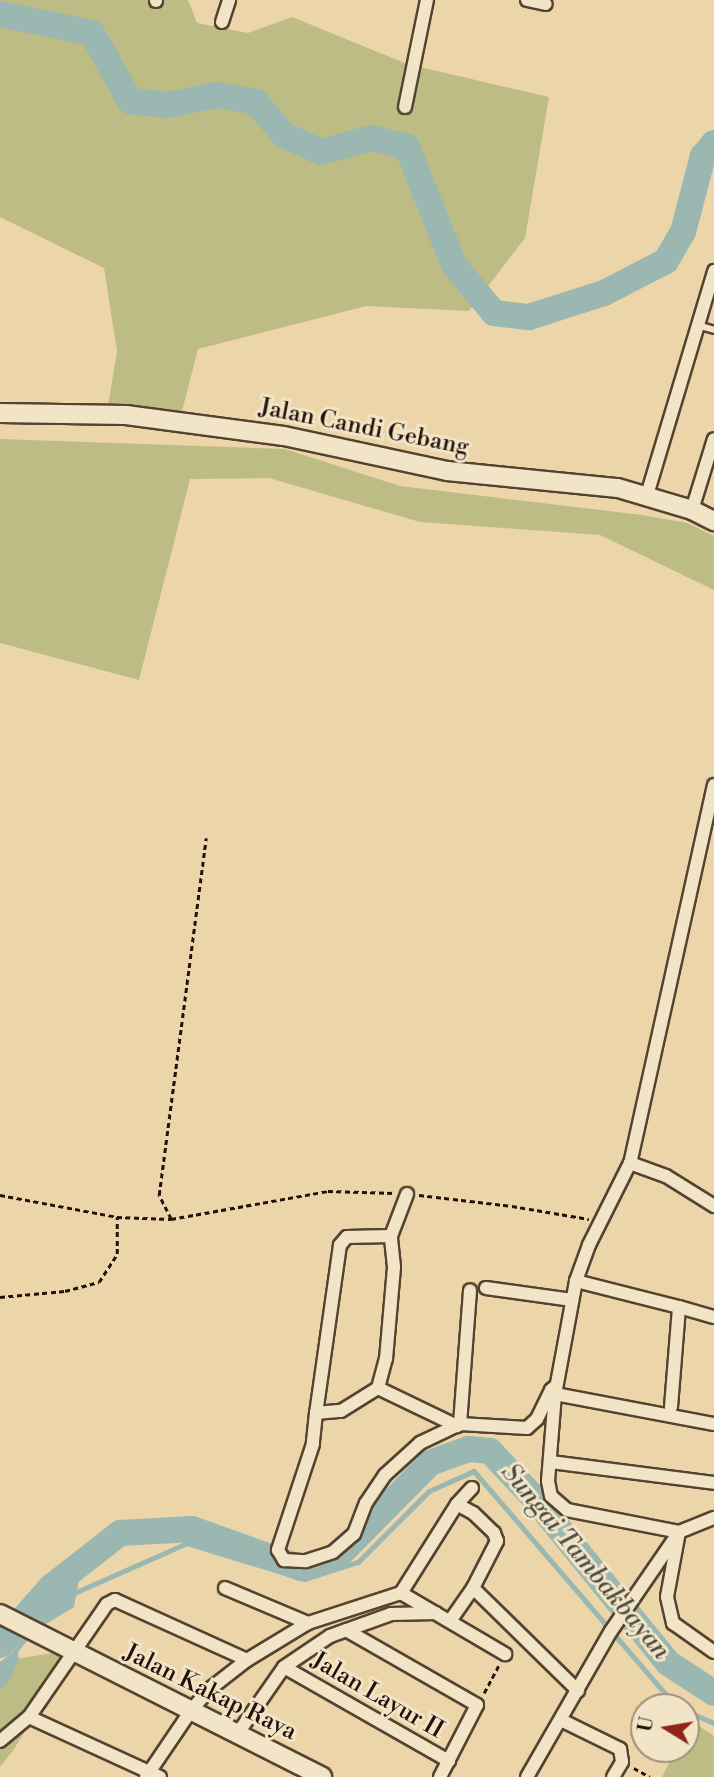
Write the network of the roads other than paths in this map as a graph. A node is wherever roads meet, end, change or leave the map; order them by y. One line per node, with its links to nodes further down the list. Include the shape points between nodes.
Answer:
1 (229, 0): 5 (street)
2 (427, 0): 6 (street)
3 (527, 0): 4 (street)
4 (545, 4)
5 (222, 22)
6 (405, 107)
7 (714, 271): 8 (street)
8 (697, 325): 9 (lane); 12 (street)
9 (714, 330)
10 (0, 413): 12 (main road, Jalan Candi Gebang, via 169,420 284,436 447,471 572,482)
11 (714, 439): 13 (street)
12 (647, 495): 13 (main road, Jalan Candi Gebang)
13 (692, 510): 14 (main road, Jalan Candi Gebang)
14 (714, 521)
15 (714, 785): 16 (street)
16 (630, 1163): 18 (street, via 666,1176); 20 (street)
17 (407, 1194): 19 (street)
18 (714, 1206)
19 (391, 1236): 26 (street, via 392,1293 386,1359); 29 (street, via 342,1241)
20 (576, 1281): 23 (street); 24 (street)
21 (486, 1288): 23 (street)
22 (470, 1290): 31 (street)
23 (572, 1300): 27 (street)
24 (679, 1307): 25 (street); 28 (street)
25 (714, 1317)
26 (378, 1388): 29 (street, via 341,1411); 31 (street)
27 (556, 1390): 30 (street); 31 (street, via 527,1428); 32 (street)
28 (671, 1407)
29 (316, 1413): 31 (street, via 309,1462 278,1550 284,1560 306,1561 333,1552 354,1534 366,1503 385,1475 420,1443)
30 (714, 1424)
31 (459, 1425)
32 (551, 1462): 33 (street); 37 (street, via 548,1490 560,1507)
33 (714, 1483)
34 (472, 1488): 35 (street)
35 (457, 1504): 39 (street, via 473,1513 497,1541); 40 (street)
36 (714, 1518): 37 (street)
37 (678, 1532): 46 (street, via 667,1597 673,1623); 51 (street, via 611,1631)
38 (225, 1588): 44 (street)
39 (472, 1588): 43 (street); 51 (street)
40 (401, 1593): 41 (street); 44 (street)
41 (436, 1613): 43 (street); 45 (street, via 391,1614)
42 (7, 1619): 47 (main road, Jalan Kakap Raya)
43 (450, 1620): 48 (street)
44 (308, 1623): 49 (street)
45 (346, 1630): 50 (street); 57 (street, via 477,1705)
46 (714, 1652)
47 (75, 1654): 49 (street, via 107,1604 115,1600); 52 (main road, Jalan Kakap Raya); 53 (street)
48 (505, 1654)
49 (247, 1660): 52 (street)
50 (284, 1667): 55 (street); 57 (street, Jalan Layur II)
51 (578, 1690): 54 (street)
52 (192, 1709): 55 (main road, Jalan Kakap Raya); 58 (street)
53 (29, 1717): 56 (street); 58 (street)
54 (561, 1720): 61 (street); 62 (street, via 613,1744 622,1753)
55 (238, 1733): 59 (main road, Jalan Kakap Raya)
56 (0, 1741)
57 (449, 1761): 60 (street)
58 (152, 1775)
59 (323, 1777)
60 (440, 1777)
61 (527, 1777)
62 (613, 1777)

